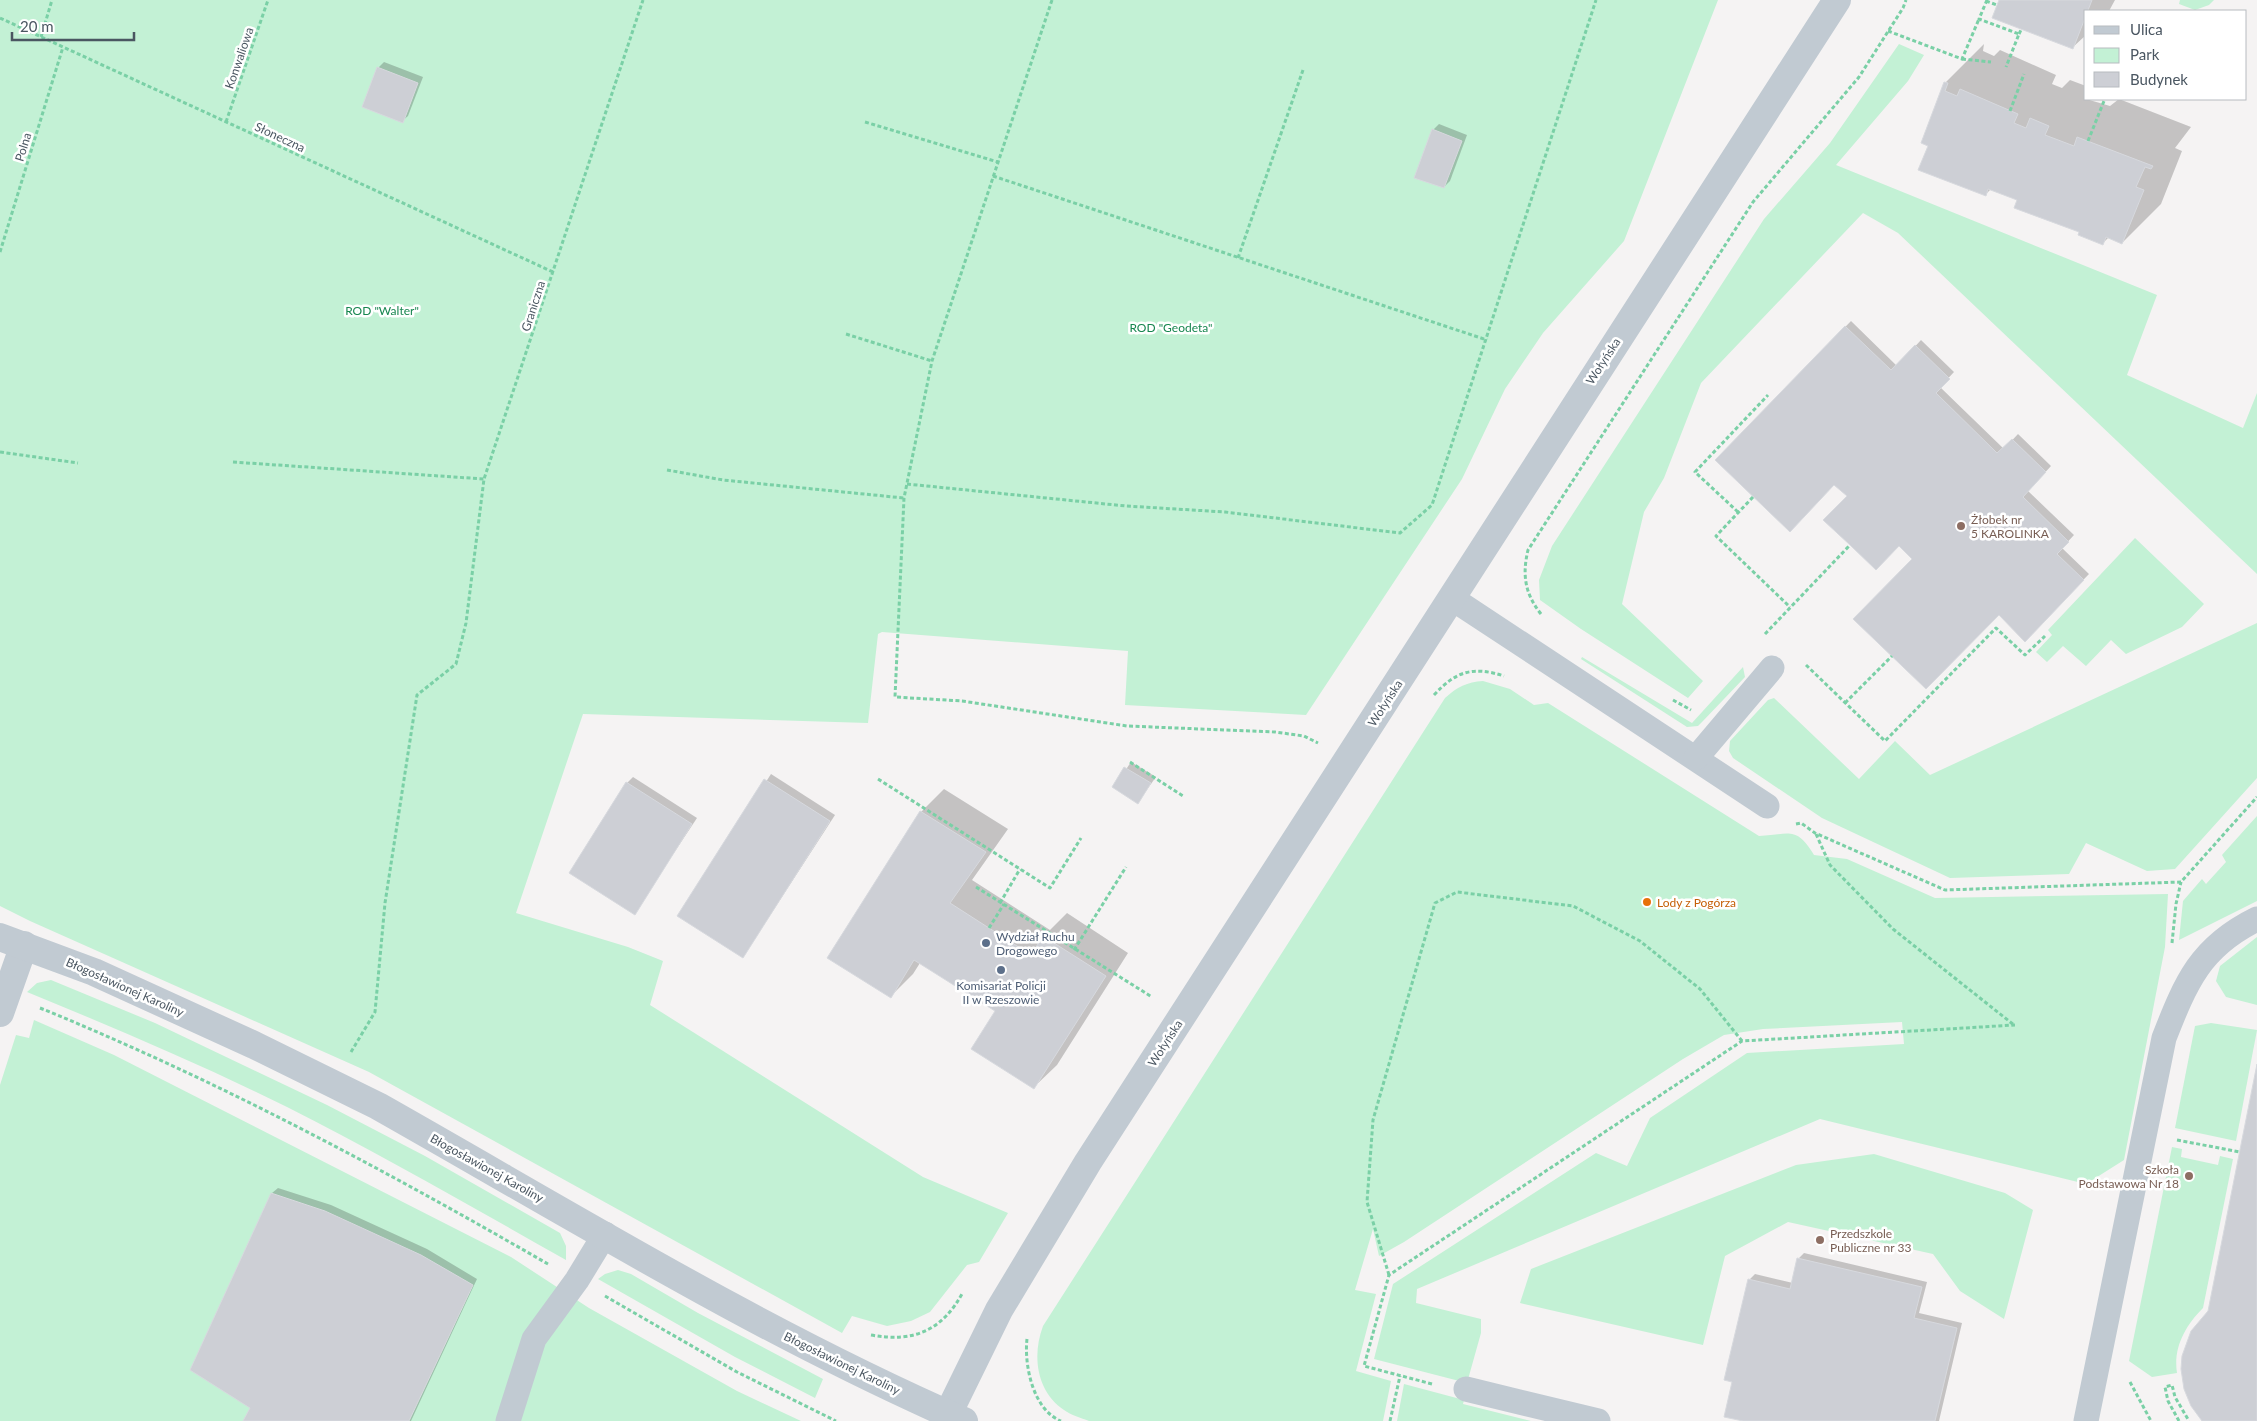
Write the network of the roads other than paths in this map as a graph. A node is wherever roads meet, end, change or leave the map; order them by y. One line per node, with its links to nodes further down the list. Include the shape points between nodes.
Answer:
1 (1837, 0): 2 (street, Wołyńska)
2 (1453, 599): 4 (lane); 11 (street, Wołyńska, via 1088,1162 1000,1310)
3 (1772, 668): 4 (lane)
4 (1696, 758): 5 (lane)
5 (1767, 806)
6 (2257, 919): 14 (lane, via 2214,946 2199,963 2164,1038)
7 (12, 941): 8 (street); 9 (street, Błogosławionej Karoliny, via 94,972 333,1083)
8 (3, 1004)
9 (605, 1234): 11 (street, Błogosławionej Karoliny, via 731,1308); 12 (lane, via 577,1280 534,1339)
10 (1466, 1389): 13 (lane)
11 (952, 1419)
12 (508, 1421)
13 (1598, 1421)
14 (2086, 1421)

